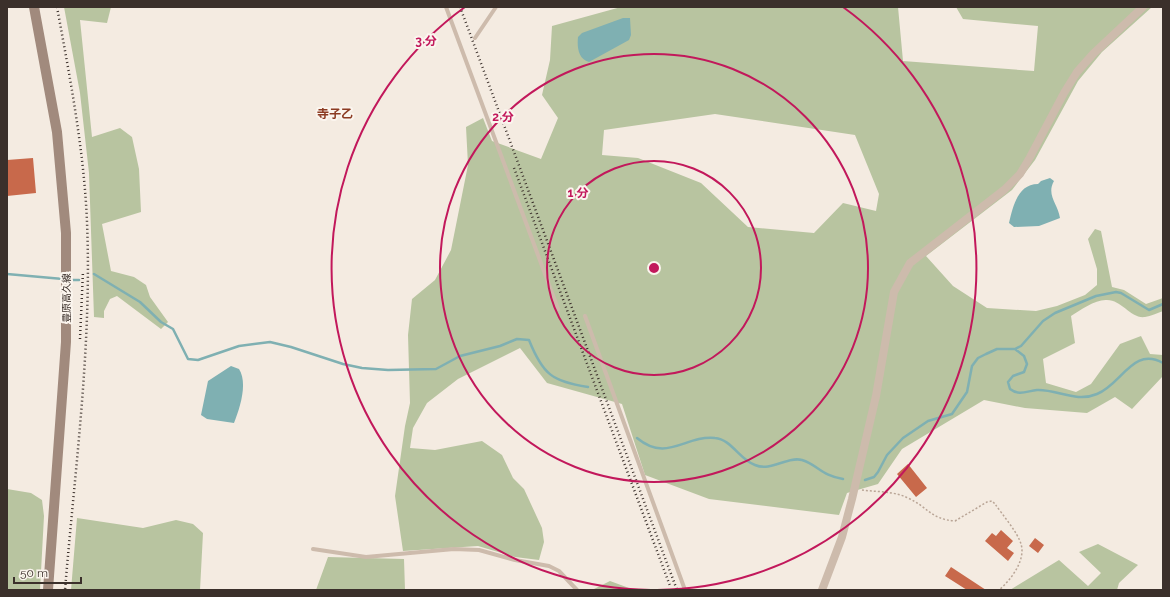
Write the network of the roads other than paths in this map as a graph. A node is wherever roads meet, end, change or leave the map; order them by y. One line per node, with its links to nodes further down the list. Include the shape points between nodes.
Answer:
1 (34, 7): 11 (main road, 豊原高久線, via 57,132 66,233 66,342)
2 (446, 7): 7 (lane)
3 (496, 7): 5 (lane)
4 (1143, 7): 14 (street, via 1077,72 1020,174 1004,190 910,263 902,275 894,292 876,396 842,537)
5 (475, 38)
6 (468, 50): 7 (lane)
7 (464, 54): 8 (lane)
8 (558, 309)
9 (585, 316): 13 (lane)
10 (313, 549): 12 (lane, via 366,558 454,549 479,550 549,566 559,571)
11 (48, 590)
12 (577, 590)
13 (685, 590)
14 (822, 590)

